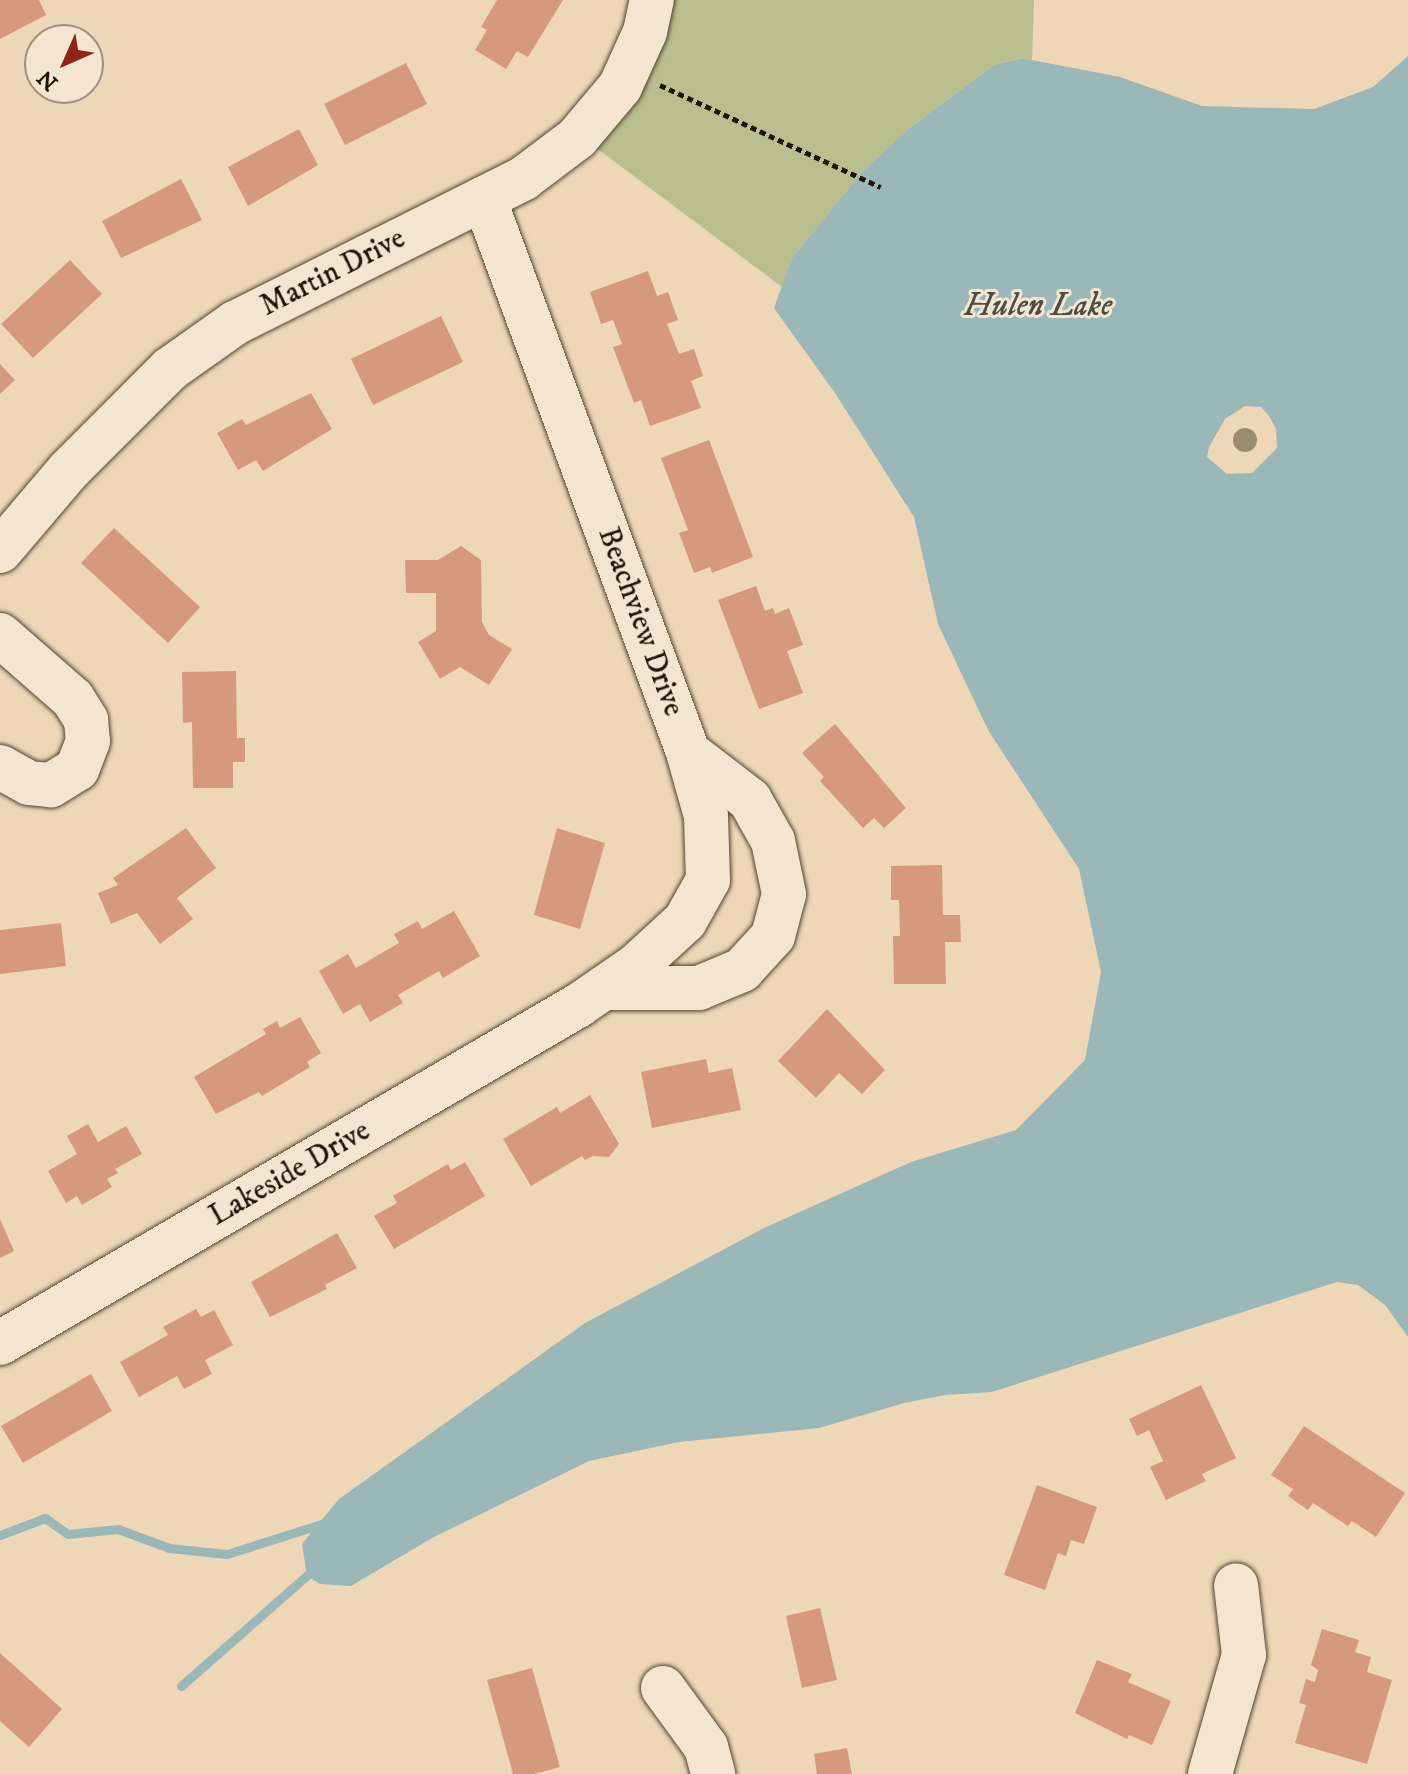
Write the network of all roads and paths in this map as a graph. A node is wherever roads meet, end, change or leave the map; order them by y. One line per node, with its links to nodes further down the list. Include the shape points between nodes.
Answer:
1 (652, 0): 2 (street, Martin Drive)
2 (628, 70): 3 (path); 4 (street, Martin Drive, via 577,138 524,178)
3 (881, 187)
4 (484, 198): 5 (street, Martin Drive, via 235,323 170,369 69,470); 7 (street, Beachview Drive)
5 (0, 551)
6 (0, 635): 8 (street, via 73,699 86,720 88,741 77,769 51,785 29,783)
7 (688, 752): 9 (street, Beachview Drive, via 706,816 708,880 685,921); 9 (street, via 750,800 773,841 784,894 773,936 742,970 699,988)
8 (0, 767)
9 (592, 997): 10 (street, Lakeside Drive)
10 (0, 1343)
11 (1236, 1585): 14 (street, via 1244,1655)
12 (663, 1688): 13 (street, via 706,1747)
13 (713, 1774)
14 (1210, 1774)

